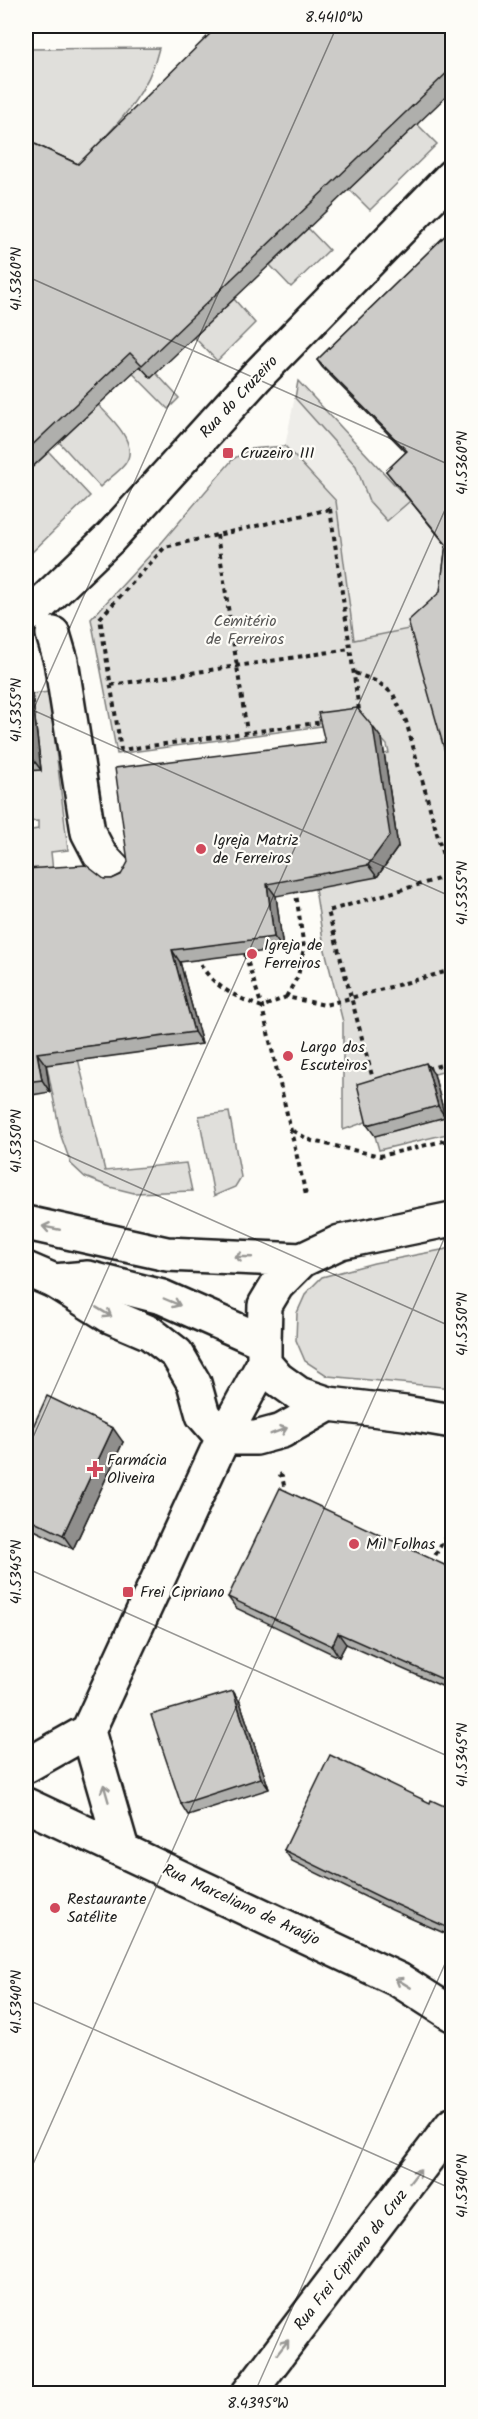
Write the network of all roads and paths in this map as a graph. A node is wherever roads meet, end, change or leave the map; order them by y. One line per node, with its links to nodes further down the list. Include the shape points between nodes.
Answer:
1 (453, 176): 3 (street, Rua do Cruzeiro, via 256,377 110,538)
2 (217, 535): 5 (path, via 330,509); 6 (path); 8 (path, via 165,547 100,618)
3 (26, 616)
4 (53, 634): 10 (street, via 61,661 88,832 100,855)
5 (350, 649): 6 (path); 7 (path)
6 (237, 666): 8 (path); 9 (path)
7 (354, 673): 9 (path, via 360,717); 11 (path, via 378,682 393,694 406,721)
8 (110, 685): 9 (path, via 121,750)
9 (247, 732)
10 (117, 873)
11 (451, 876): 13 (path); 18 (path, via 328,911)
12 (294, 879): 17 (path, via 304,948 298,976)
13 (453, 888)
14 (195, 953): 19 (path, via 201,969 227,992)
15 (245, 954): 19 (path)
16 (453, 970): 18 (path)
17 (286, 997): 18 (path, via 325,1005); 19 (path)
18 (352, 998): 22 (path, via 374,1084)
19 (262, 1006): 23 (path)
20 (453, 1062): 21 (path)
21 (419, 1072)
22 (386, 1081)
23 (292, 1131): 24 (path, via 312,1141 380,1156); 25 (path)
24 (453, 1139)
25 (306, 1195)
26 (453, 1219): 28 (street, via 340,1242)
27 (26, 1222): 28 (street, one-way to 27, via 167,1254)
28 (302, 1260): 30 (street, via 277,1284 265,1305)
29 (40, 1275): 30 (street, one-way to 30, via 88,1278 162,1297); 33 (street, one-way to 33, via 110,1316 150,1333 177,1354 195,1383 203,1415)
30 (264, 1352): 31 (street, via 278,1379 299,1394); 33 (street)
31 (329, 1404): 32 (street); 33 (street, one-way to 31, via 256,1438 282,1431)
32 (453, 1421)
33 (223, 1438): 38 (street)
34 (274, 1471): 35 (path, via 282,1476)
35 (288, 1504)
36 (453, 1525): 37 (path)
37 (428, 1568)
38 (88, 1731): 39 (street); 41 (street, one-way to 38)
39 (26, 1766)
40 (26, 1805): 41 (street, Rua Marceliano de Araújo)
41 (122, 1849): 42 (street, Rua Marceliano de Araújo, one-way to 41, via 399,1980)
42 (453, 2014)
43 (453, 2125): 44 (street, Rua Frei Cipriano da Cruz, one-way to 43)
44 (248, 2394)

